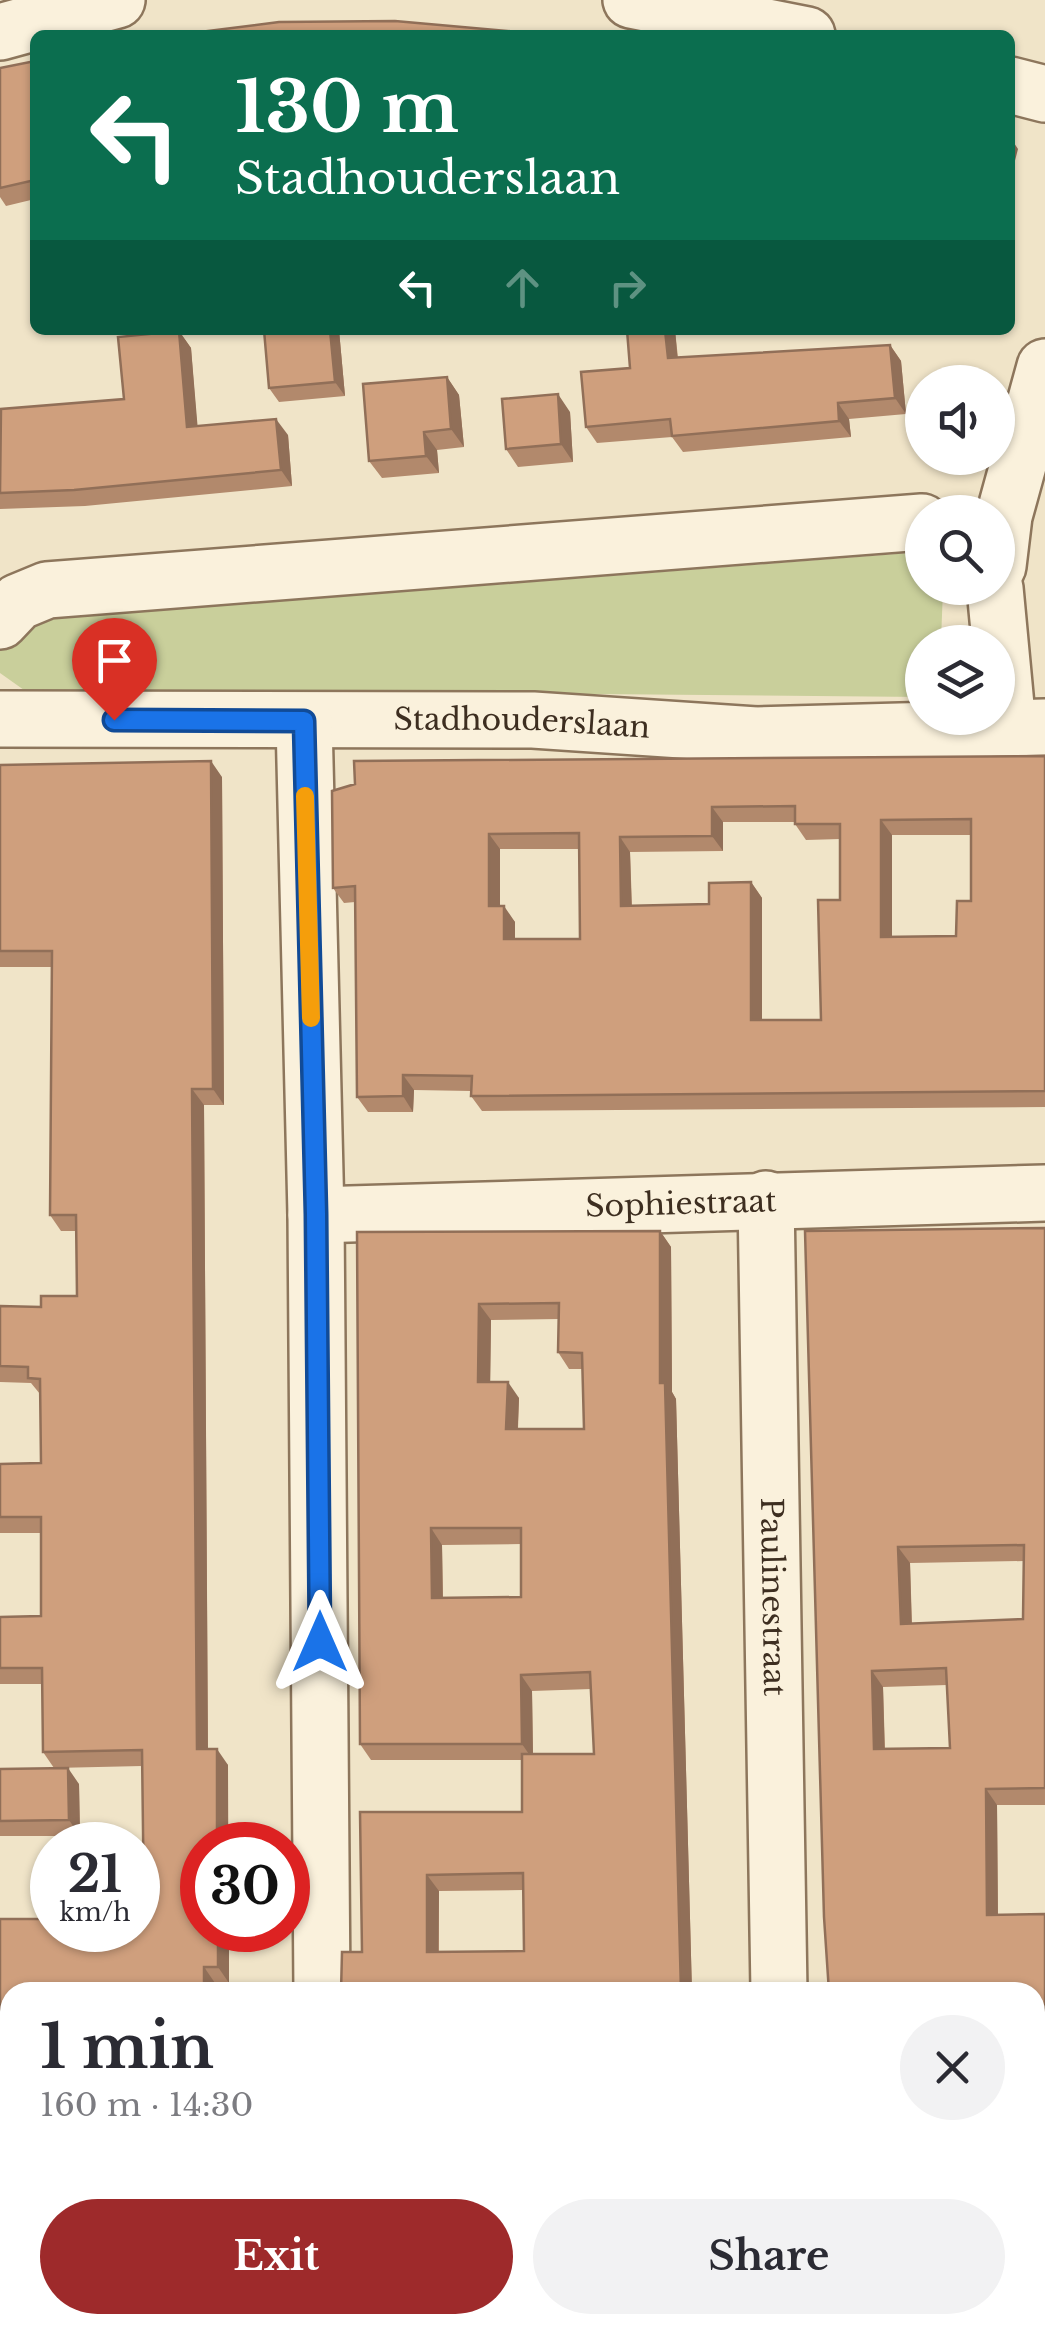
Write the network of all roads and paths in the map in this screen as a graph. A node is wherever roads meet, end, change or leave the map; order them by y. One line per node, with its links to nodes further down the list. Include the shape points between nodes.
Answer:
1 (117, 0): 5 (street)
2 (631, 0): 3 (street)
3 (702, 7): 4 (street)
4 (788, 30)
5 (0, 32)
6 (1015, 86): 7 (street)
7 (1045, 94)
8 (1045, 367): 9 (street)
9 (1010, 495)
10 (905, 523): 12 (street, via 48,590 18,602)
11 (999, 605): 15 (street)
12 (0, 621)
13 (0, 720): 14 (street, Stadhouderslaan)
14 (304, 721): 15 (street, Stadhouderslaan, via 533,720 756,734); 18 (street)
15 (1026, 727)
16 (1045, 1193): 17 (street, Sophiestraat)
17 (766, 1199): 18 (street, Sophiestraat); 20 (street, Paulinestraat)
18 (316, 1214): 19 (street)
19 (322, 1982)
20 (779, 1982)

